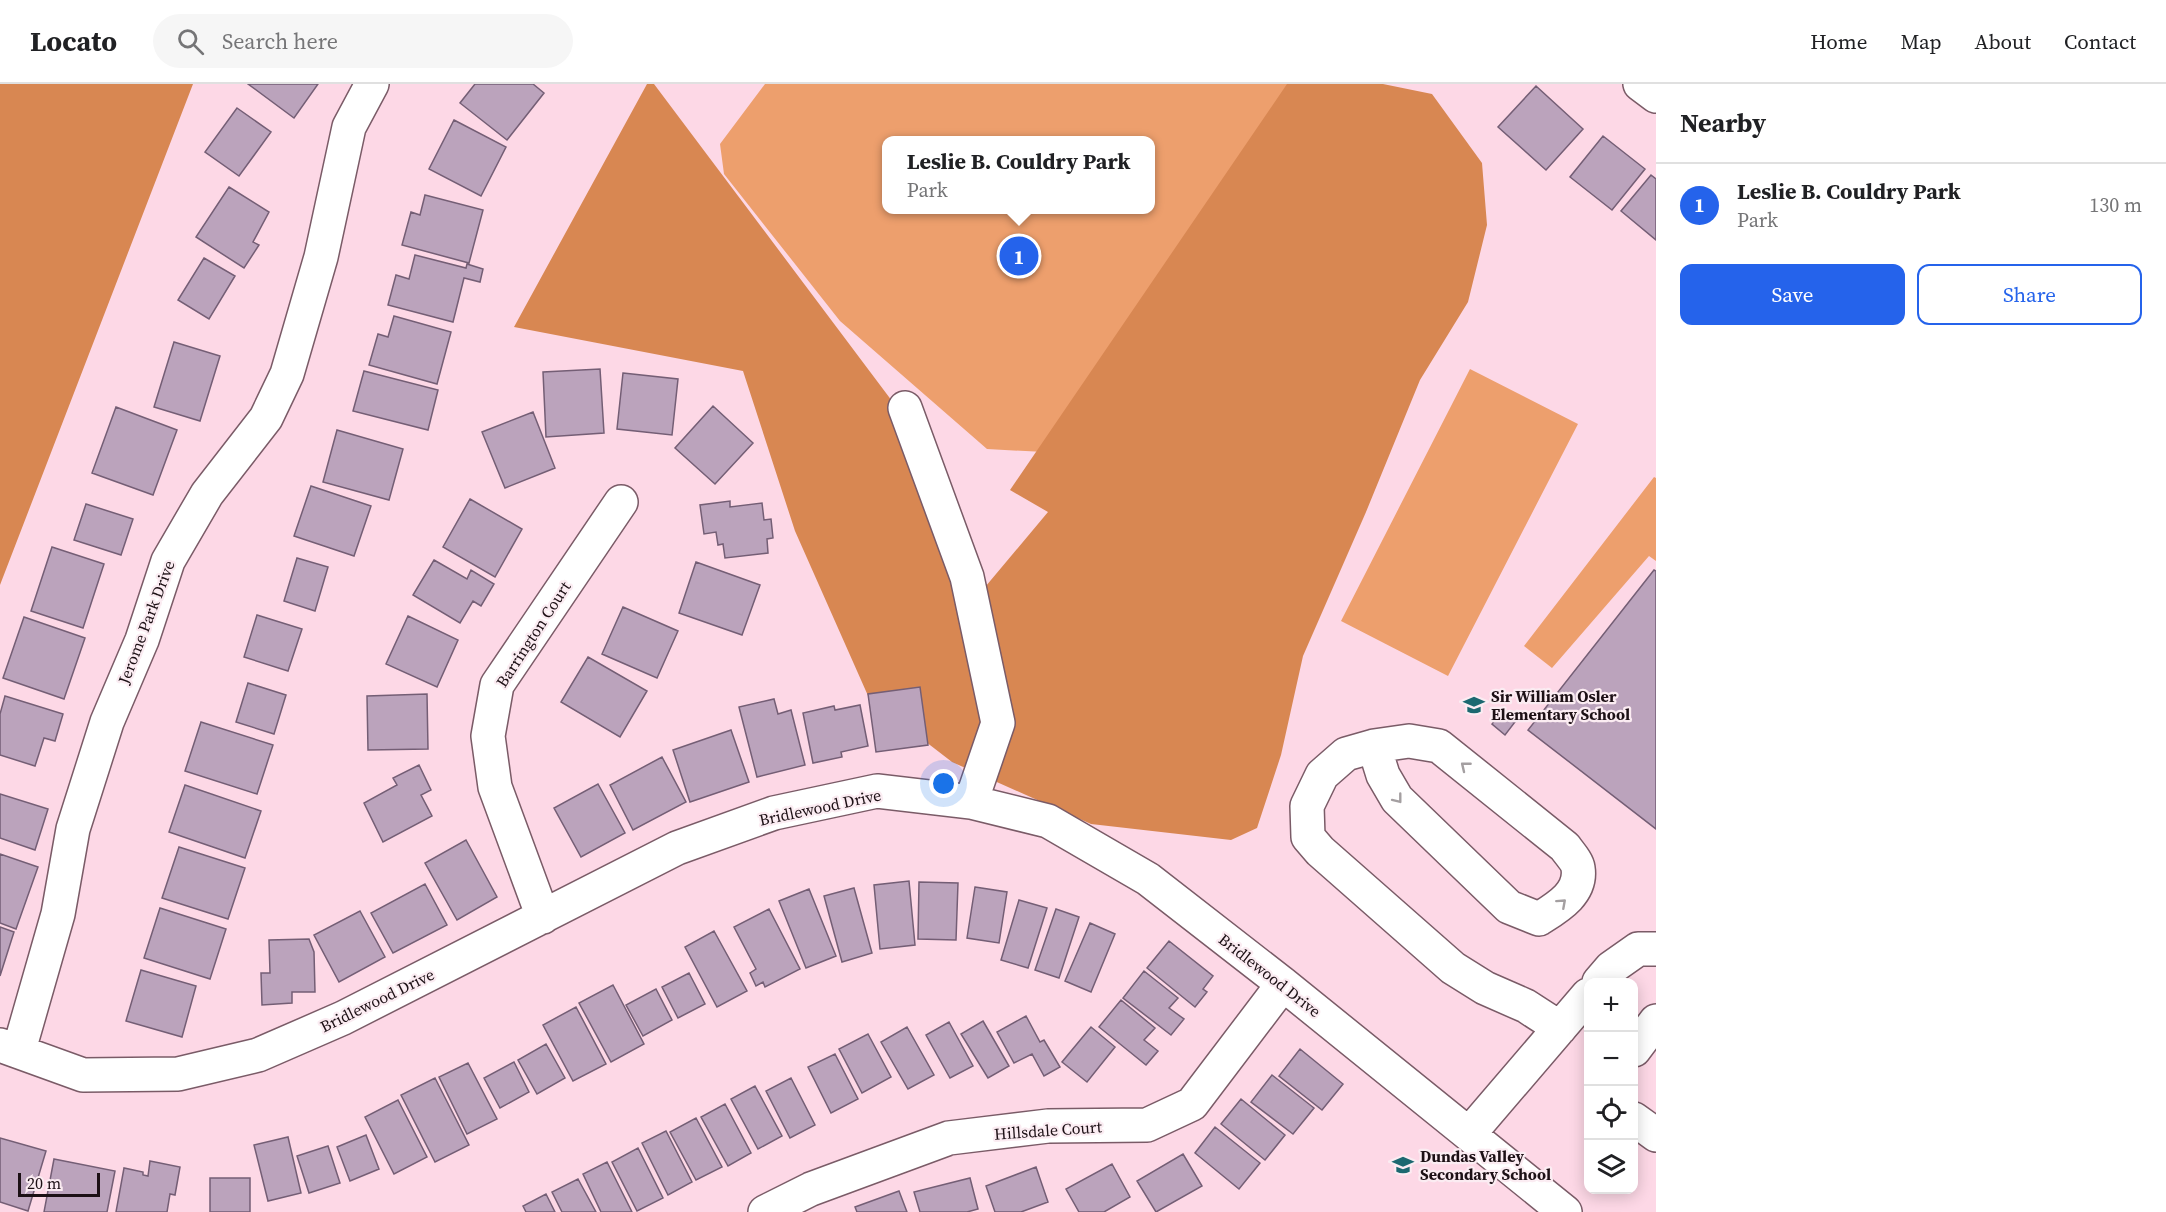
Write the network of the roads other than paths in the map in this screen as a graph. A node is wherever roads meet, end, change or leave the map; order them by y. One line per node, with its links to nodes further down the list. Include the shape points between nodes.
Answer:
1 (372, 84): 16 (street, Jerome Park Drive, via 350,127 321,257 287,374 266,418 207,494 168,561 142,640 107,722 73,829 58,914)
2 (1640, 84): 3 (street)
3 (1656, 96)
4 (905, 408): 7 (street, via 967,577 998,723)
5 (621, 502): 8 (street, Barrington Court, via 497,685 488,736 495,787)
6 (1374, 746): 6 (street, one-way to 6, via 1383,775 1397,799 1509,907 1539,919 1563,904 1577,885 1578,876 1578,866 1565,847 1439,746 1409,741); 14 (street, via 1346,754 1322,775 1307,806 1308,837 1453,968)
7 (970, 802): 8 (street, Bridlewood Drive, via 877,791 774,813 677,849); 11 (street, Bridlewood Drive, via 1048,821 1148,879)
8 (543, 917): 16 (street, Bridlewood Drive, via 343,1018 258,1055 178,1074 83,1075)
9 (1656, 949): 10 (street, via 1638,949)
10 (1602, 978)
11 (1283, 984): 18 (street, Bridlewood Drive); 20 (street, Hillsdale Court, via 1192,1104 1147,1125 1048,1126 950,1138 810,1189)
12 (1584, 1000): 14 (street)
13 (1656, 1021): 15 (street)
14 (1560, 1028): 18 (street)
15 (1638, 1045)
16 (9, 1048)
17 (1638, 1122): 19 (street)
18 (1468, 1134): 21 (street, Bridlewood Drive)
19 (1656, 1135)
20 (765, 1212)
21 (1565, 1212)

